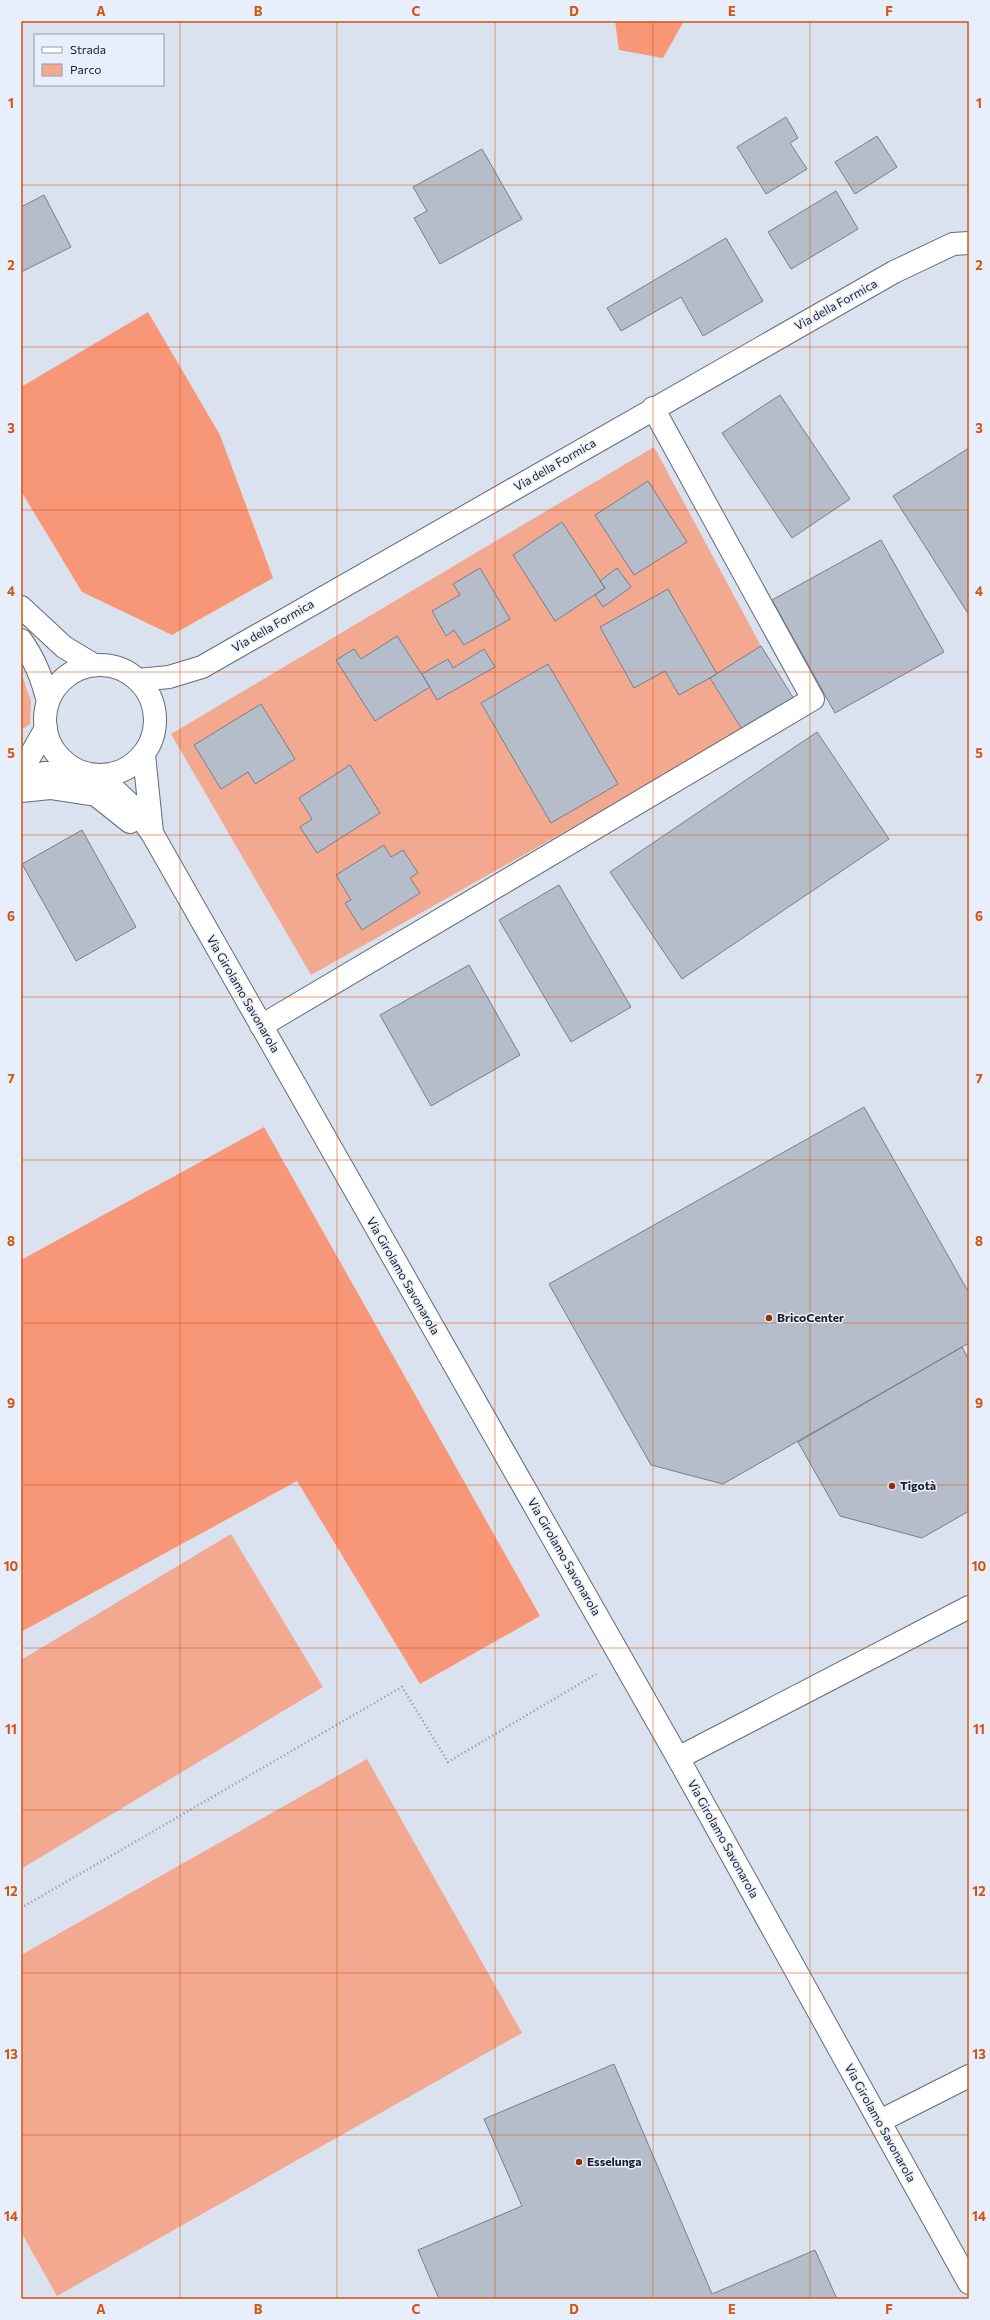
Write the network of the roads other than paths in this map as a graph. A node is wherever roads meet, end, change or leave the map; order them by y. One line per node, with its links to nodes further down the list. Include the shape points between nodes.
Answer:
1 (969, 243): 2 (street, Via della Formica, via 953,244 894,272)
2 (653, 408): 6 (street, Via della Formica, via 202,667 169,677); 16 (street, via 813,699)
3 (21, 607): 5 (street, via 64,647)
4 (21, 640): 7 (street, via 41,674)
5 (94, 665): 6 (street, via 110,666 125,671); 7 (street, via 79,669 66,677)
6 (138, 680): 9 (street, via 148,693 154,708 155,725 152,741)
7 (48, 702): 8 (street)
8 (46, 728): 10 (street); 11 (street, via 58,756 69,766)
9 (144, 755): 11 (street, via 116,774); 14 (street, Via Girolamo Savonarola)
10 (24, 756)
11 (91, 774): 12 (street, via 44,773); 14 (street, Via Girolamo Savonarola, via 134,808)
12 (21, 782)
13 (21, 791): 15 (street, via 50,788 96,795 132,824)
14 (153, 835): 15 (street, Via Girolamo Savonarola)
15 (168, 862): 16 (street, Via Girolamo Savonarola)
16 (261, 1026): 18 (street, Via Girolamo Savonarola)
17 (969, 1607): 18 (street)
18 (678, 1758): 20 (street, Via Girolamo Savonarola)
19 (969, 2076): 20 (street)
20 (880, 2121): 21 (street, Via Girolamo Savonarola)
21 (969, 2283)

